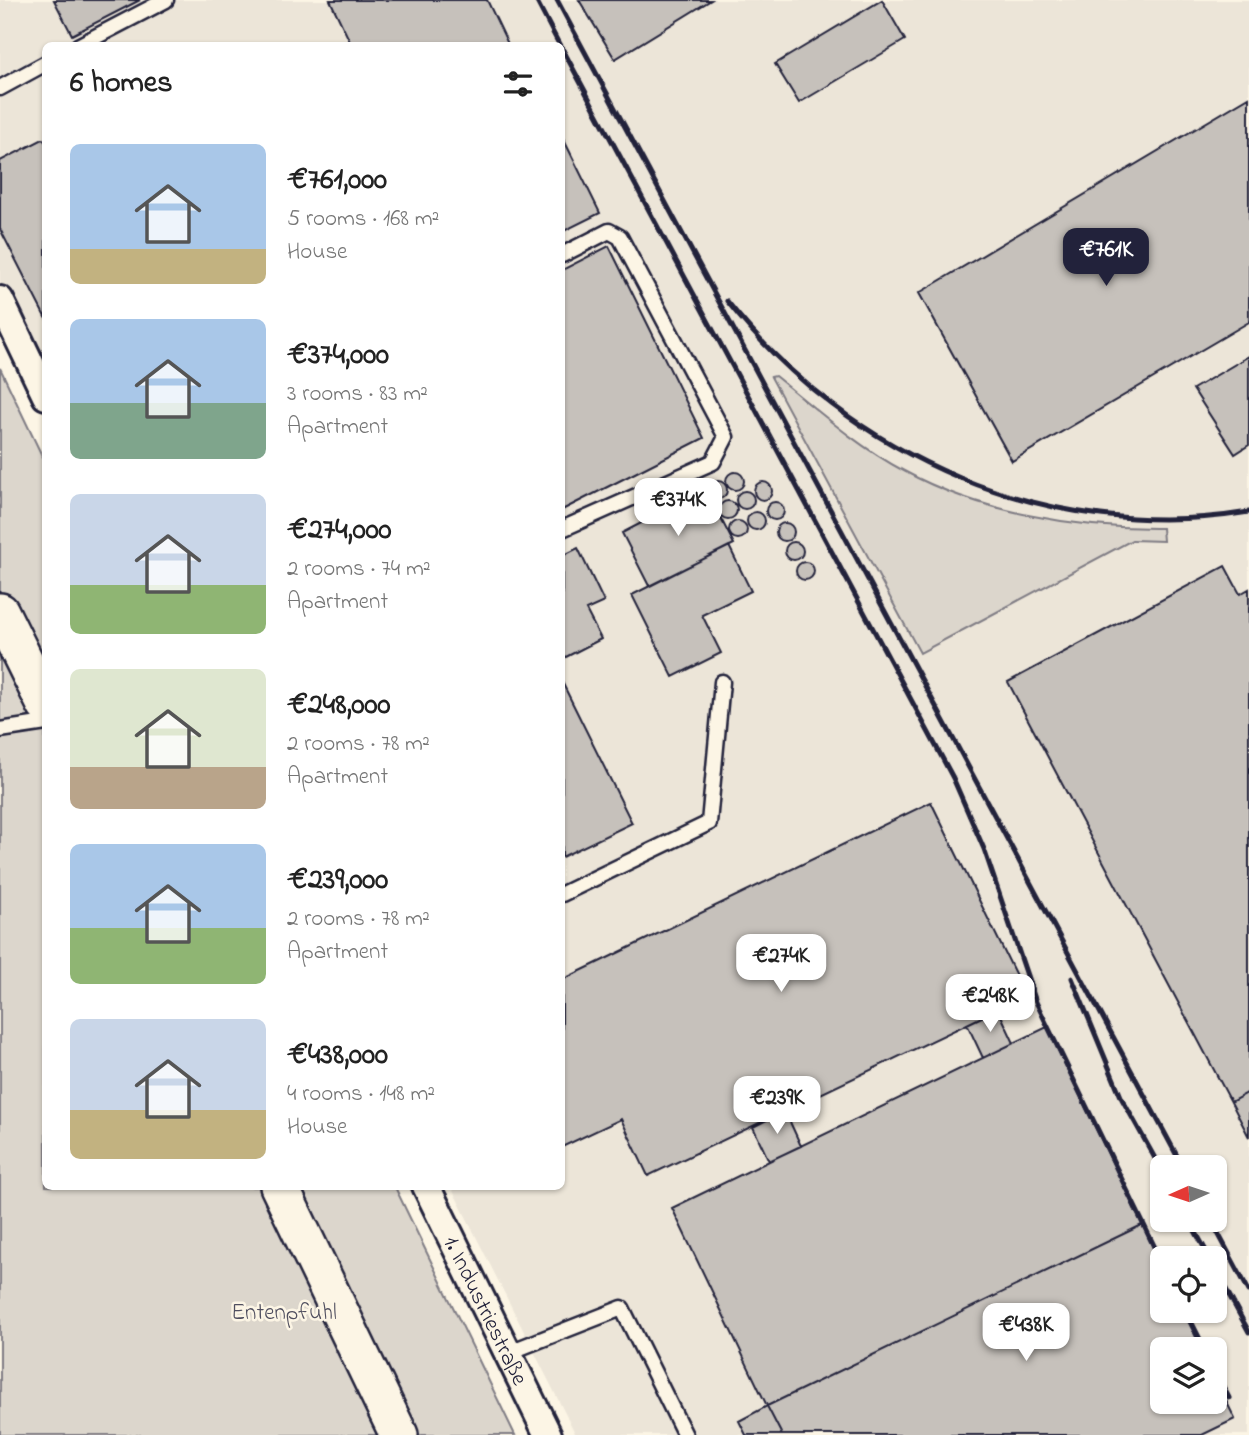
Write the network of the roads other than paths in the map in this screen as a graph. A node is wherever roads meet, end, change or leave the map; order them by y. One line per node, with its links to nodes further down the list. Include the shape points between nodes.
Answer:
1 (166, 0): 2 (lane)
2 (86, 42)
3 (42, 65): 4 (lane)
4 (0, 88)
5 (565, 253): 8 (lane, via 609,231 620,237 726,437 713,462)
6 (0, 300): 7 (street)
7 (42, 388)
8 (565, 528)
9 (0, 611): 11 (main road)
10 (722, 682): 14 (lane, via 709,823)
11 (42, 697)
12 (42, 724): 13 (lane)
13 (0, 730)
14 (565, 893)
15 (281, 1190): 18 (main road)
16 (428, 1190): 17 (street, 1. Industriestraße)
17 (508, 1353): 19 (street, 1. Industriestraße); 20 (lane, via 622,1308)
18 (399, 1435)
19 (548, 1435)
20 (685, 1435)

